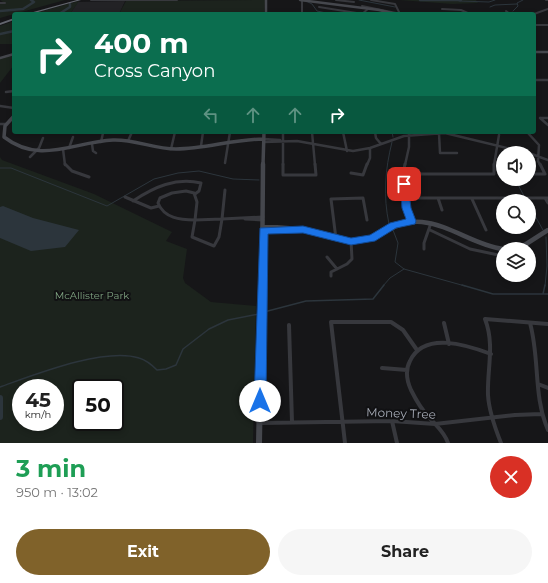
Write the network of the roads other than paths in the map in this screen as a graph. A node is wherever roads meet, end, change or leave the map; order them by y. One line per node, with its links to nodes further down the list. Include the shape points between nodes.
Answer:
1 (75, 0): 20 (highway)
2 (80, 0): 21 (highway)
3 (91, 0): 4 (street)
4 (177, 0)
5 (266, 0): 22 (street)
6 (302, 0): 13 (street); 23 (street)
7 (336, 0): 9 (street)
8 (371, 0): 28 (street, via 395,4)
9 (342, 1): 10 (street); 13 (street)
10 (354, 2)
11 (0, 3): 12 (street)
12 (5, 3)
13 (340, 5): 16 (street); 17 (street)
14 (362, 6): 27 (street)
15 (319, 7): 17 (street)
16 (369, 8): 25 (street); 26 (street)
17 (338, 9): 24 (street)
18 (442, 9): 29 (street)
19 (548, 9): 30 (street)
20 (31, 12)
21 (35, 12)
22 (266, 12)
23 (302, 12)
24 (352, 12)
25 (364, 12)
26 (387, 12)
27 (390, 12)
28 (399, 12)
29 (466, 12)
30 (536, 13)
31 (12, 19): 32 (highway)
32 (0, 23)
33 (536, 25): 34 (street)
34 (548, 25)
35 (536, 52): 36 (street)
36 (548, 52)
37 (12, 54): 38 (street)
38 (1, 57)
39 (536, 80): 40 (street)
40 (548, 80)
41 (6, 92): 42 (street)
42 (12, 92)
43 (0, 106): 44 (street)
44 (12, 108)
45 (12, 118): 48 (street)
46 (548, 118): 49 (street, via 540,118)
47 (0, 124): 48 (street)
48 (6, 124): 82 (street, via 3,135 8,142)
49 (548, 125)
50 (103, 134): 71 (street)
51 (131, 134): 72 (street)
52 (175, 134): 83 (street)
53 (203, 134): 77 (street)
54 (230, 134): 70 (street)
55 (264, 134): 68 (street)
56 (283, 134): 69 (street)
57 (312, 134): 74 (street)
58 (343, 134): 84 (street)
59 (375, 134): 75 (street)
60 (409, 134): 75 (street); 92 (street, via 410,144)
61 (438, 134): 86 (street, via 440,153)
62 (452, 134): 65 (street)
63 (530, 134): 88 (street, via 540,149)
64 (499, 135): 76 (street)
65 (467, 136): 76 (street)
66 (73, 137): 79 (street)
67 (43, 138): 82 (street)
68 (264, 140): 69 (street); 70 (street); 108 (street)
69 (284, 140): 74 (street); 74 (street, via 283,175 316,175)
70 (228, 141): 77 (street); 90 (street)
71 (101, 142): 72 (street); 73 (street)
72 (127, 142): 83 (street)
73 (92, 144): 79 (street); 85 (street)
74 (313, 144): 84 (street)
75 (382, 144): 80 (street)
76 (497, 144): 78 (street); 92 (street, via 494,174)
77 (201, 146): 83 (street)
78 (504, 146)
79 (69, 148): 81 (street)
80 (370, 148): 84 (street); 91 (street, via 370,158 363,175)
81 (63, 149): 82 (street); 94 (street, via 63,162 66,167)
82 (36, 150): 87 (street)
83 (171, 150)
84 (347, 151)
85 (96, 153)
86 (457, 153)
87 (30, 157)
88 (538, 157): 89 (street); 93 (street, via 545,174)
89 (548, 160)
90 (225, 164)
91 (351, 173)
92 (403, 174): 98 (street)
93 (536, 174)
94 (89, 177)
95 (225, 190): 110 (street)
96 (195, 194): 104 (street, via 199,191 201,183 186,181 163,185); 106 (street, via 187,191 168,194 160,198); 109 (street, via 198,202)
97 (124, 196): 104 (street)
98 (407, 198): 99 (street); 112 (street, via 406,208)
99 (438, 198): 102 (street); 107 (street)
100 (536, 198): 101 (street)
101 (546, 198): 105 (street)
102 (472, 199): 103 (street); 116 (street)
103 (496, 199)
104 (133, 201): 106 (street, via 151,208)
105 (548, 204)
106 (159, 206): 109 (street, via 172,217)
107 (442, 210)
108 (263, 218): 110 (street); 114 (street)
109 (195, 219): 110 (street); 119 (street)
110 (222, 219): 119 (street, via 219,241 216,245 212,246 193,238)
111 (367, 220): 120 (street, via 363,198 331,198)
112 (412, 221): 113 (street); 121 (street, via 394,226 372,238)
113 (431, 223): 115 (street); 123 (street, via 482,245)
114 (263, 229): 120 (street, via 303,230); 145 (street)
115 (430, 230): 124 (street, via 424,242); 125 (street, via 470,249)
116 (486, 230)
117 (548, 230): 122 (street)
118 (187, 235): 119 (street)
119 (192, 235)
120 (336, 239): 121 (street)
121 (351, 242): 127 (street, via 352,259)
122 (529, 242)
123 (496, 248)
124 (424, 250)
125 (496, 255)
126 (327, 257): 127 (street)
127 (337, 269): 128 (street, via 331,272)
128 (330, 276)
129 (444, 323): 133 (street)
130 (530, 323): 131 (street); 135 (street, via 485,319 490,330); 138 (street, via 536,346)
131 (548, 324)
132 (290, 325): 144 (street)
133 (449, 344): 134 (street, via 427,344); 135 (street, via 467,346)
134 (417, 350): 137 (street, via 409,361); 142 (street, via 403,330 392,322 331,322)
135 (491, 354): 141 (street, via 488,390)
136 (382, 368): 137 (street)
137 (407, 370): 146 (street, via 411,390)
138 (538, 384): 139 (street); 140 (street)
139 (548, 388)
140 (541, 414): 141 (street, Money Tree); 147 (street)
141 (492, 418): 146 (street, Money Tree); 152 (street)
142 (342, 421): 143 (street, Money Tree); 144 (street, Money Tree); 149 (street)
143 (392, 421): 146 (street, Money Tree); 150 (street)
144 (292, 422): 145 (street, Money Tree)
145 (260, 423): 148 (street)
146 (435, 424): 151 (street, via 442,429)
147 (548, 430)
148 (259, 443)
149 (345, 443)
150 (397, 443)
151 (448, 443)
152 (501, 443)

